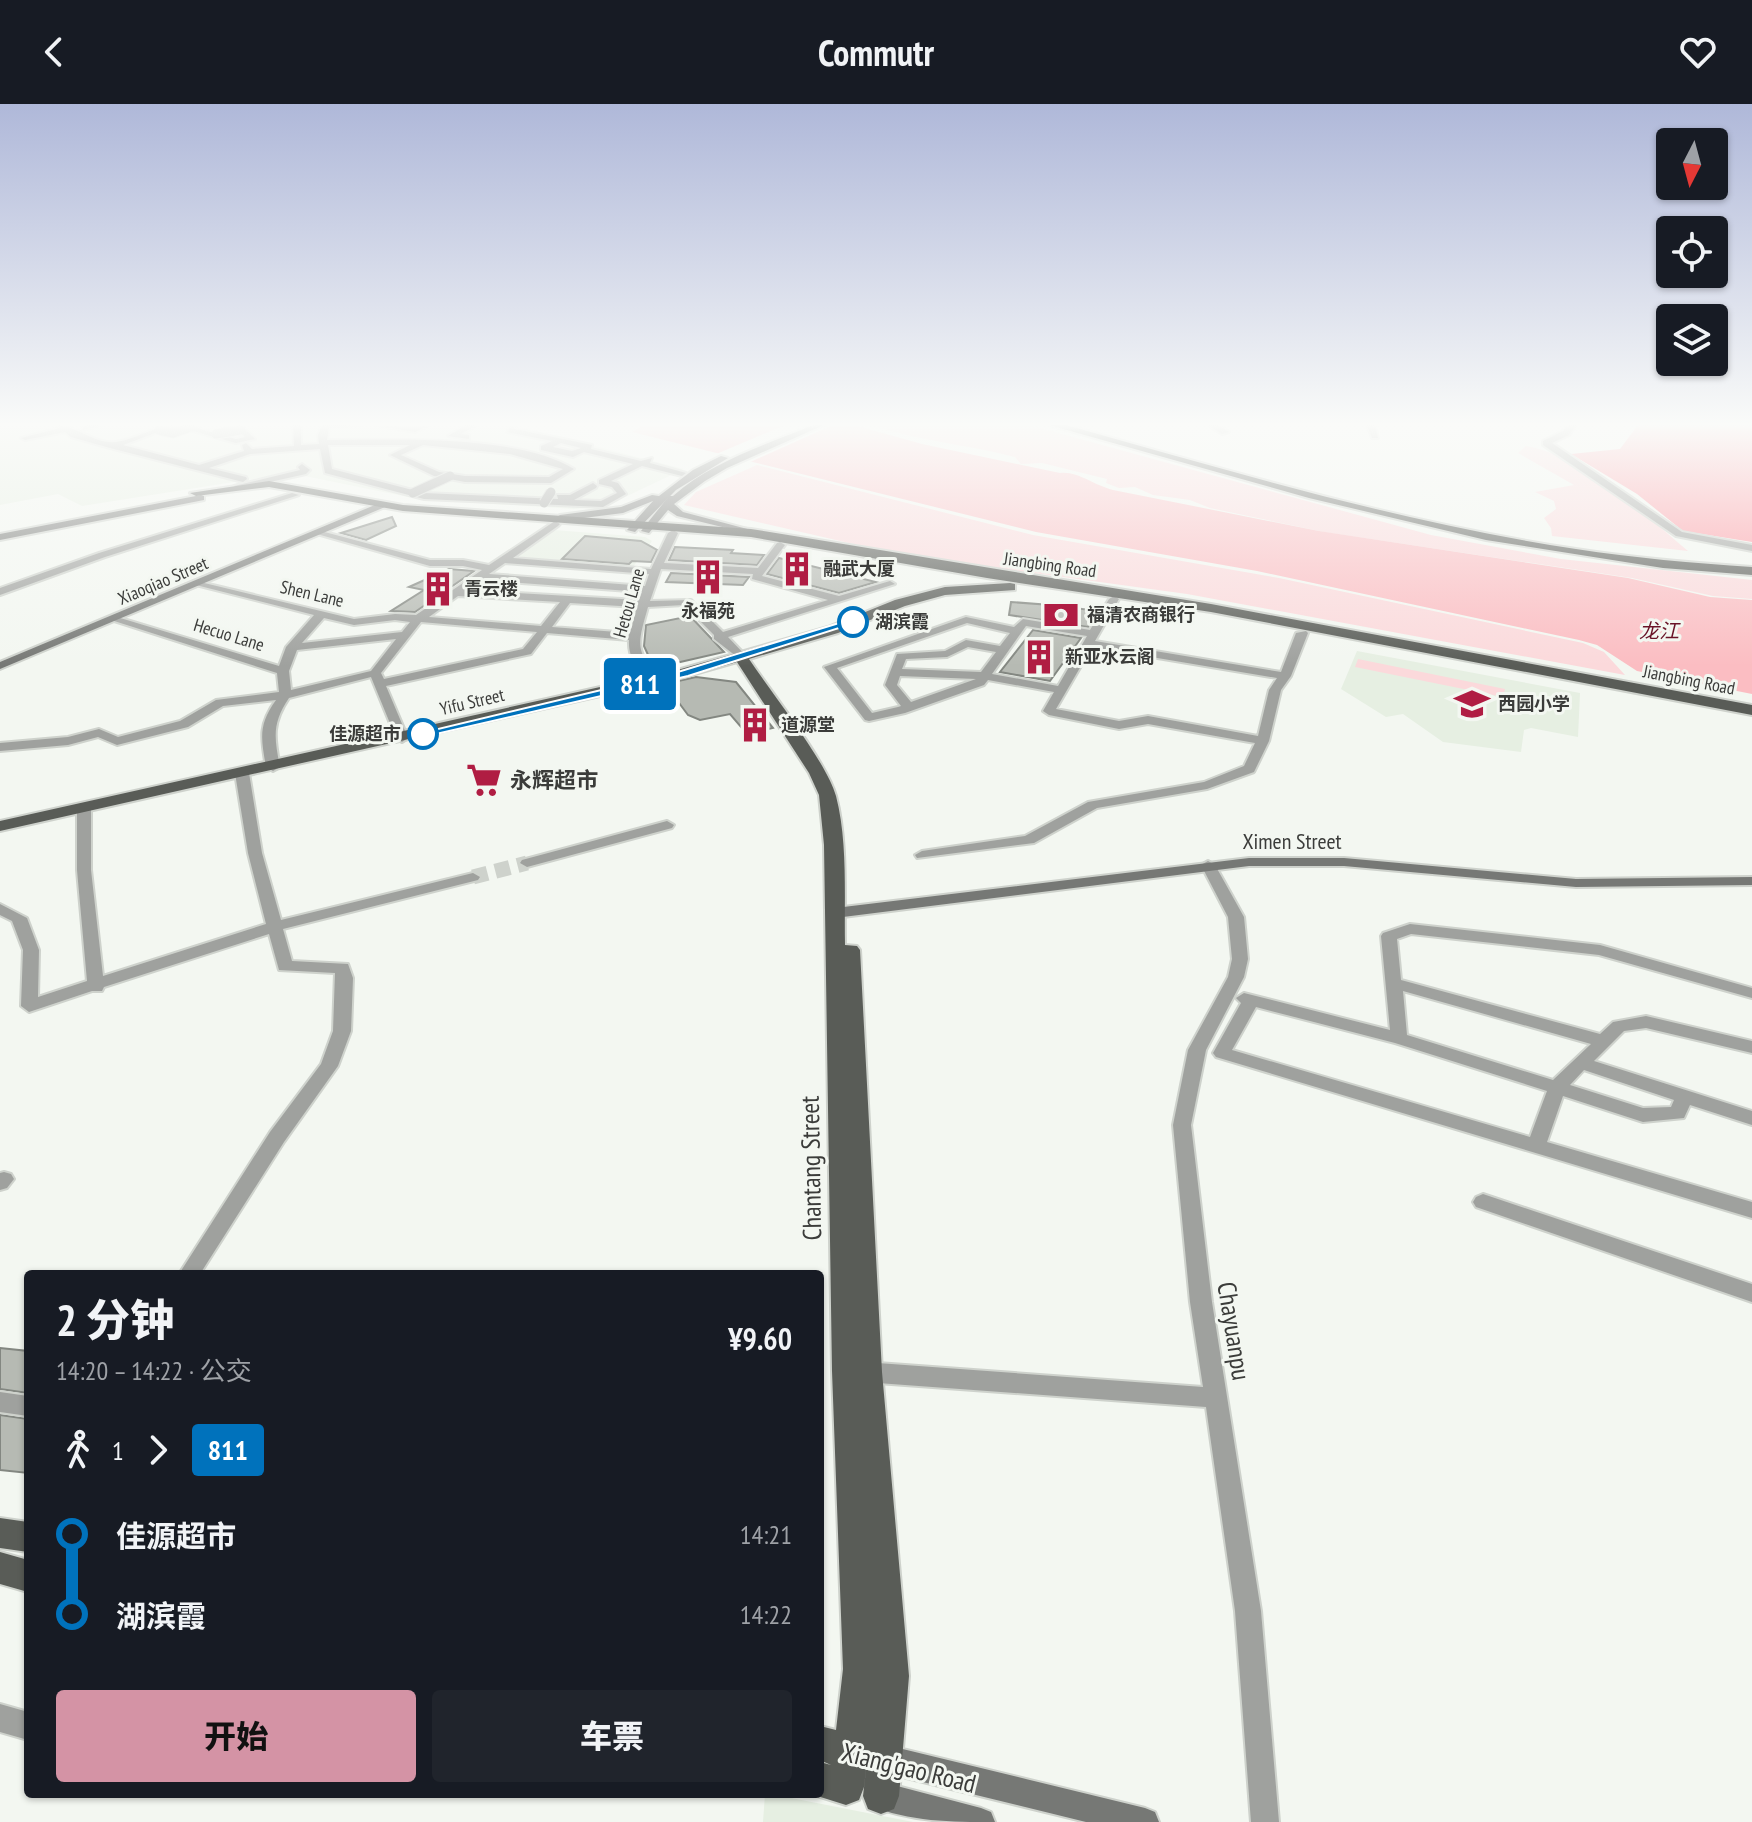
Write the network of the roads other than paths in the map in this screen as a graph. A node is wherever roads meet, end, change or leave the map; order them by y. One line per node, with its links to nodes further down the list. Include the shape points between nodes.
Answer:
1 (145, 505): 16 (street)
2 (154, 505): 20 (street)
3 (262, 505): 34 (street)
4 (358, 505): 13 (main road, Jiangbing Road)
5 (366, 505): 13 (main road, Jiangbing Road)
6 (635, 505): 14 (street)
7 (654, 505): 15 (street)
8 (664, 505): 15 (street)
9 (670, 505): 19 (street, via 680,514)
10 (1351, 505): 28 (main road, via 1436,528 1595,556)
11 (1376, 505): 24 (main road, via 1459,527 1611,552)
12 (1637, 505): 22 (street, via 1679,534)
13 (376, 508): 14 (main road, Jiangbing Road); 17 (street, Xiaoqiao Street)
14 (557, 521): 15 (main road, Jiangbing Road); 23 (street)
15 (641, 527): 18 (main road, Jiangbing Road); 19 (main road, Jiangbing Road)
16 (0, 530)
17 (320, 532): 25 (street, via 430,563); 30 (street, Xiaoqiao Street)
18 (673, 533): 21 (main road, Jiangbing Road); 26 (street, Hetou Lane)
19 (751, 533): 63 (main road, Jiangbing Road, via 1196,605)
20 (0, 537)
21 (780, 545): 27 (street); 32 (main road, Jiangbing Road)
22 (1752, 548)
23 (505, 560): 25 (street); 26 (street)
24 (1752, 565)
25 (493, 569): 29 (street)
26 (657, 569): 27 (street); 33 (street, Hetou Lane)
27 (758, 571): 36 (street, via 756,577)
28 (1752, 571)
29 (481, 577): 33 (street); 35 (street)
30 (200, 583): 40 (street, Shen Lane); 41 (street, Xiaoqiao Street)
31 (890, 584): 36 (street)
32 (1018, 587): 37 (main road, Jiangbing Road); 52 (main road, Yifu Street, via 945,591)
33 (650, 589): 39 (street, Hetou Lane)
34 (0, 592)
35 (456, 593): 38 (street); 42 (street)
36 (837, 599): 48 (street)
37 (1114, 599): 45 (main road, Jiangbing Road); 49 (street)
38 (567, 600): 39 (street); 43 (street)
39 (645, 604): 47 (street, Hetou Lane); 48 (street, via 687,602)
40 (320, 615): 42 (street, Shen Lane, via 354,622); 50 (street)
41 (113, 619): 53 (street, Xiaoqiao Street); 54 (street, Hecuo Lane)
42 (418, 619): 43 (street, Shen Lane); 46 (street)
43 (544, 630): 47 (street, Shen Lane); 58 (street, via 527,652)
44 (1016, 631): 49 (street, via 1023,622); 51 (street); 62 (street, via 966,620 830,667 869,717)
45 (1302, 633): 57 (street); 64 (main road, Jiangbing Road)
46 (403, 635): 50 (street); 58 (street)
47 (636, 637): 59 (street, Hetou Lane, via 633,651)
48 (718, 637): 52 (street)
49 (1091, 638): 57 (street); 60 (street)
50 (292, 647): 54 (street)
51 (1005, 650): 55 (street, via 966,643 947,654 901,656); 56 (street)
52 (747, 656): 59 (main road, Yifu Street); 79 (main road, Chantang Street, via 840,793)
53 (0, 666)
54 (283, 671): 61 (street, Hecuo Lane)
55 (897, 672): 56 (street); 62 (street, via 891,685)
56 (986, 676): 60 (street); 62 (street)
57 (1285, 676): 66 (street, via 1275,690)
58 (377, 678): 61 (street); 65 (street)
59 (654, 681): 65 (main road, Yifu Street)
60 (1060, 690): 66 (street, via 1049,711 1119,725 1148,720)
61 (285, 695): 67 (street, via 220,703 184,724 117,741 99,733); 68 (street, Hecuo Lane, via 270,717)
62 (908, 706)
63 (1752, 710)
64 (1752, 719)
65 (402, 738): 68 (main road, Yifu Street)
66 (1263, 741): 73 (street, via 1249,769 1207,785 1093,805 1029,840)
67 (0, 747)
68 (273, 767): 69 (main road, Yifu Street)
69 (242, 773): 70 (main road, Yifu Street); 80 (street)
70 (84, 807): 72 (main road, Yifu Street); 82 (street, via 84,870)
71 (667, 825): 74 (street)
72 (0, 826)
73 (922, 855)
74 (527, 863)
75 (1208, 865): 77 (street, Ximen Street, via 1344,862 1576,883); 79 (street, Ximen Street); 83 (street, Chayuanpu, via 1236,917 1241,947)
76 (473, 877): 80 (street)
77 (1752, 881)
78 (0, 909): 82 (street, via 19,918 31,950 29,1006)
79 (842, 913): 98 (main road, Chantang Street)
80 (273, 927): 82 (street); 96 (street, via 285,966 342,968 342,1031 329,1066)
81 (1393, 983): 84 (street, via 1389,936 1410,929 1600,950); 86 (street); 87 (street)
82 (96, 987)
83 (1227, 993): 85 (street); 99 (street, Chayuanpu, via 1197,1050 1182,1125)
84 (1752, 993)
85 (1251, 1000): 86 (street); 93 (street, via 1222,1053)
86 (1399, 1038): 90 (street)
87 (1603, 1041): 88 (street, via 1619,1026 1646,1022); 89 (street)
88 (1752, 1047)
89 (1581, 1063): 90 (street); 91 (street)
90 (1557, 1087): 91 (street, via 1643,1115 1678,1113); 93 (street)
91 (1685, 1095): 92 (street)
92 (1752, 1118)
93 (1536, 1146): 95 (street)
94 (1483, 1202): 97 (street)
95 (1752, 1210)
96 (192, 1270)
97 (1752, 1293)
98 (857, 1371): 99 (street); 106 (main road, Chantang Street, via 860,1669); 107 (main road, via 892,1676)
99 (1216, 1398): 112 (street, Chayuanpu, via 1248,1611)
100 (0, 1402): 101 (street)
101 (24, 1405)
102 (0, 1568): 103 (main road)
103 (24, 1575)
104 (0, 1718): 105 (street)
105 (24, 1725)
106 (836, 1747): 107 (street); 108 (main road, Chantang Street)
107 (886, 1759): 109 (main road); 111 (street)
108 (833, 1784): 109 (street, Xiang'gao Road)
109 (881, 1796): 110 (street, Xiang'gao Road)
110 (981, 1822)
111 (1145, 1822)
112 (1265, 1822)

